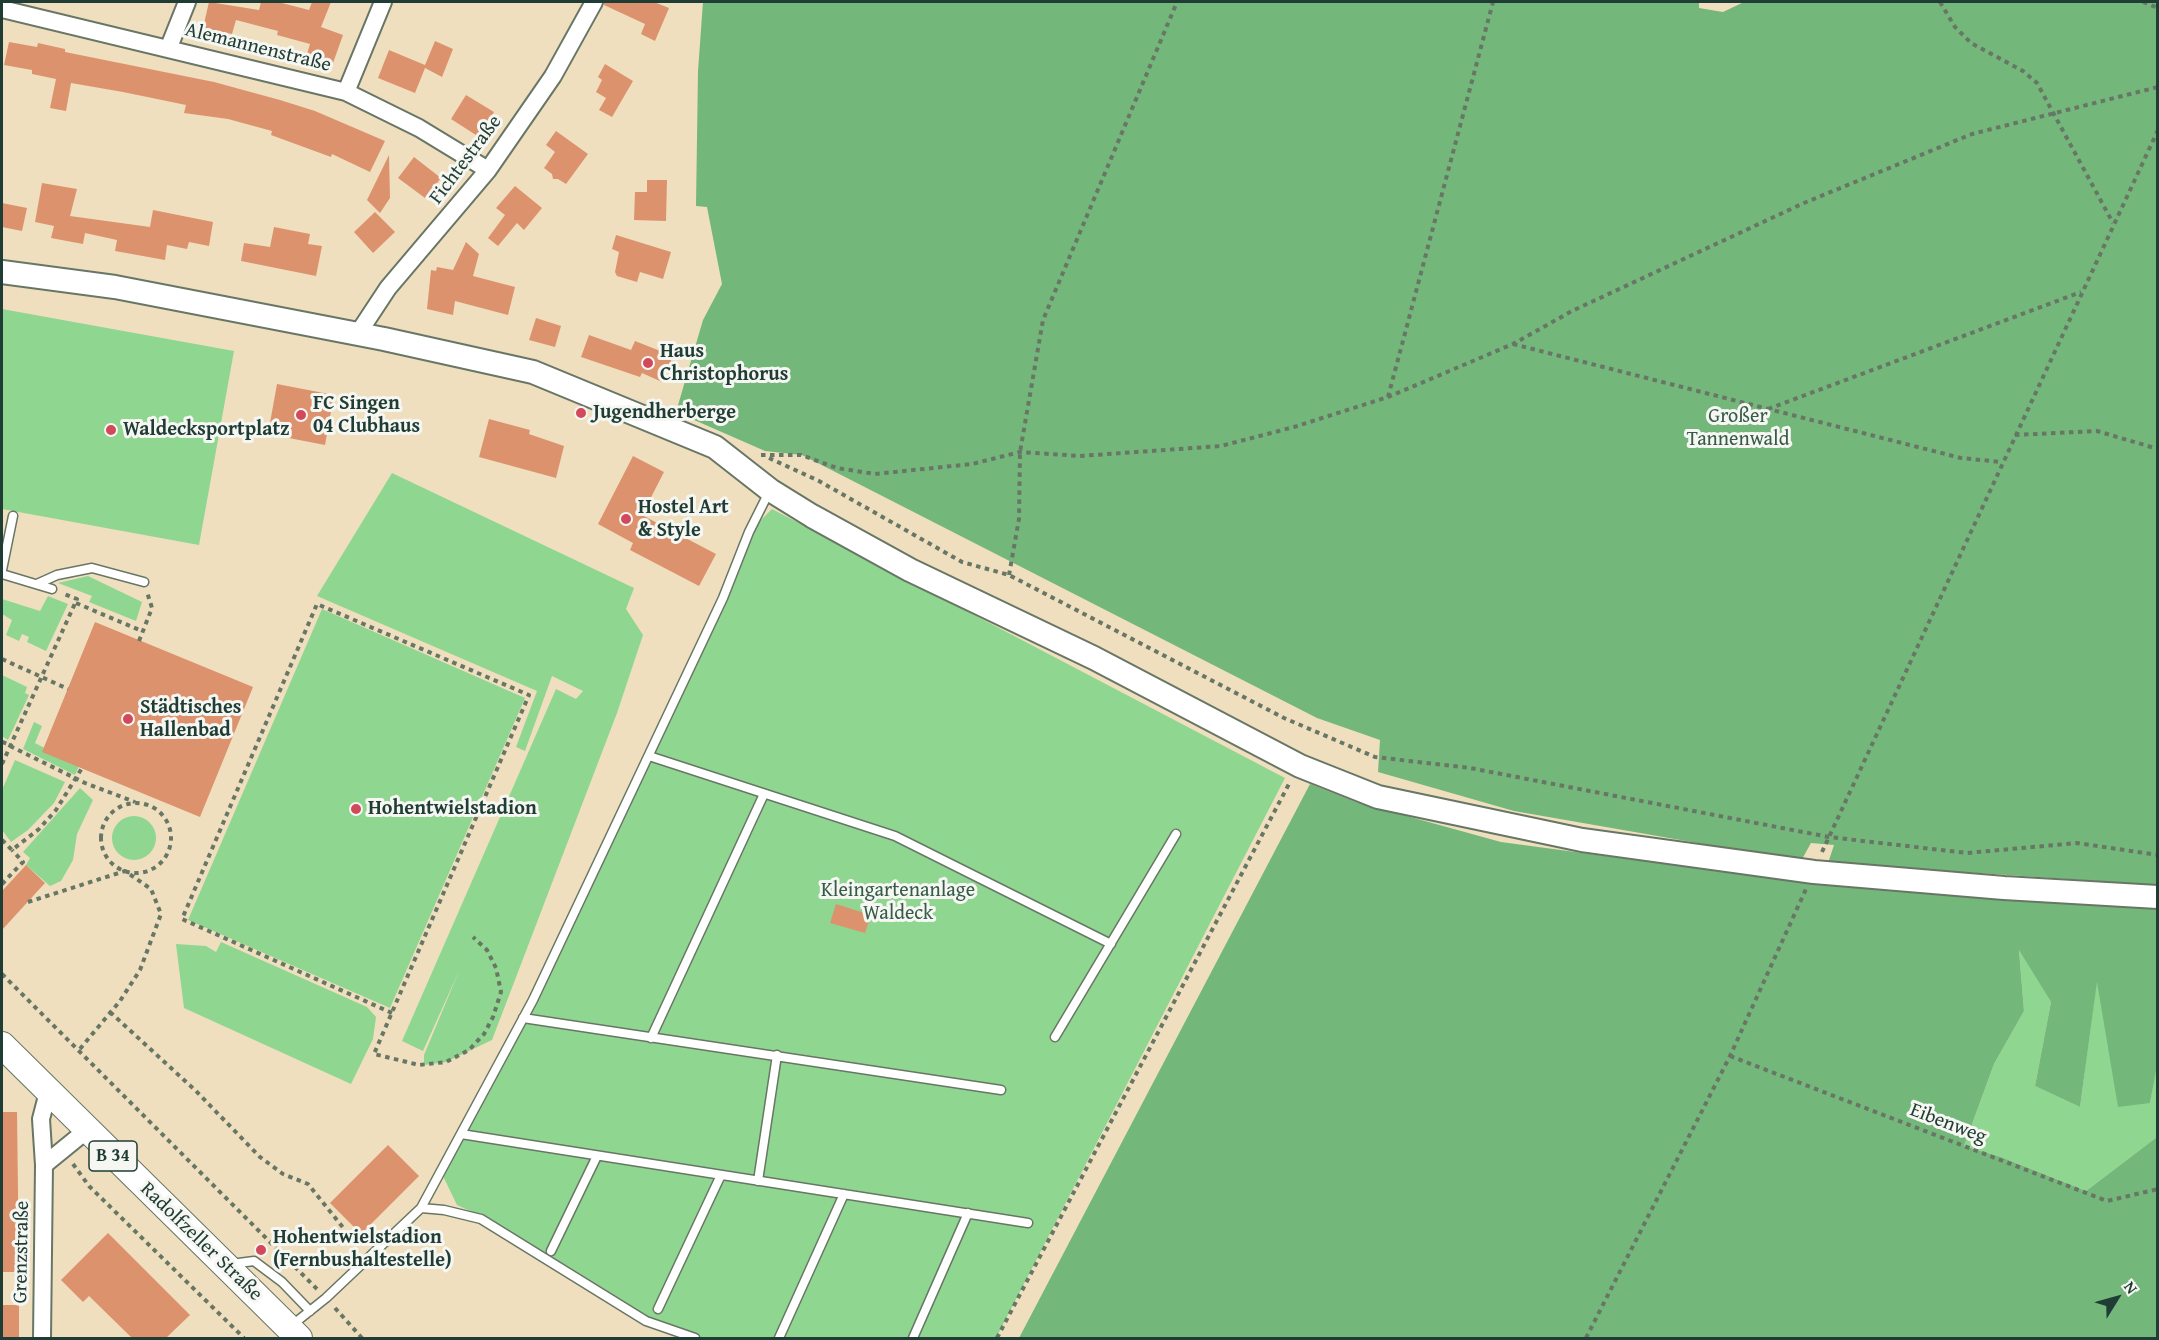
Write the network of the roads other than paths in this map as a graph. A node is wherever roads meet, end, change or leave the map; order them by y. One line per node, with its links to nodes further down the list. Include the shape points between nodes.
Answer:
1 (187, 2): 5 (street)
2 (383, 2): 6 (street)
3 (594, 2): 7 (street, Fichtestraße, via 553,76)
4 (2, 9): 5 (street, Alemannenstraße)
5 (169, 47): 6 (street, Alemannenstraße)
6 (346, 92): 7 (street, Alemannenstraße, via 419,128)
7 (488, 170): 9 (street, Fichtestraße, via 388,288)
8 (2, 272): 9 (main road, via 115,287)
9 (357, 335): 10 (main road, via 533,372 715,447)
10 (770, 490): 16 (lane); 19 (main road, via 910,570 1094,658 1300,766 1378,797 1582,840 1814,872)
11 (13, 516): 12 (lane)
12 (2, 572): 14 (lane)
13 (144, 582): 14 (lane, via 92,568 57,575)
14 (37, 584): 15 (lane)
15 (52, 589)
16 (649, 756): 17 (lane); 21 (lane)
17 (764, 794): 20 (lane, via 895,836); 23 (lane)
18 (1176, 834): 20 (lane)
19 (2157, 897)
20 (1111, 944): 22 (lane)
21 (523, 1018): 23 (lane); 29 (lane)
22 (1055, 1037)
23 (651, 1038): 25 (lane)
24 (2, 1046): 27 (main road, Radolfzeller Straße / B 34)
25 (777, 1055): 26 (lane); 33 (lane)
26 (1001, 1090)
27 (48, 1092): 28 (main road, Radolfzeller Straße / B 34); 31 (street, Grenzstraße, via 41,1119)
28 (87, 1130): 31 (street); 39 (main road, Radolfzeller Straße / B 34)
29 (461, 1134): 30 (lane); 35 (lane)
30 (597, 1156): 32 (lane); 38 (lane)
31 (44, 1165): 43 (street, Grenzstraße)
32 (721, 1175): 33 (lane); 40 (lane)
33 (758, 1181): 34 (lane)
34 (844, 1194): 36 (lane); 45 (lane)
35 (421, 1208): 41 (lane); 44 (lane, via 481,1219 646,1321)
36 (968, 1214): 37 (lane); 46 (lane)
37 (1028, 1223)
38 (551, 1251)
39 (225, 1266): 41 (lane, via 254,1261); 42 (main road, Radolfzeller Straße / B 34)
40 (658, 1309)
41 (310, 1311): 42 (lane)
42 (294, 1333)
43 (42, 1338)
44 (695, 1338)
45 (779, 1338)
46 (913, 1338)

